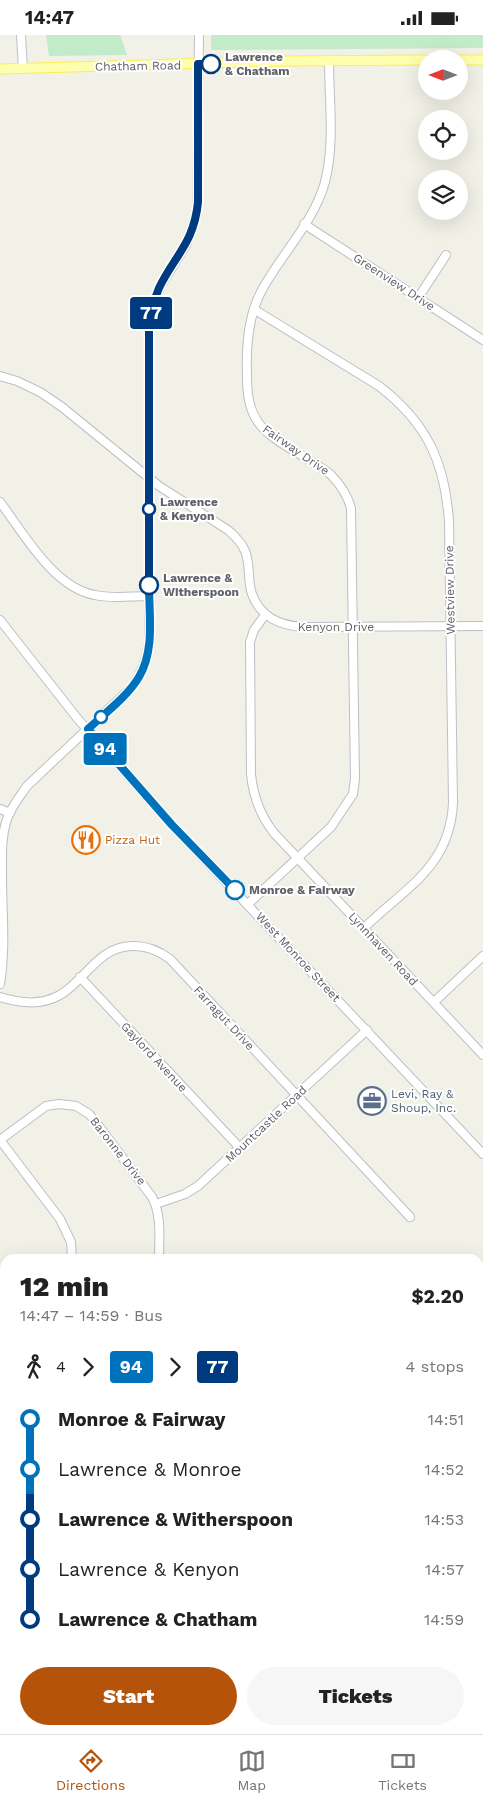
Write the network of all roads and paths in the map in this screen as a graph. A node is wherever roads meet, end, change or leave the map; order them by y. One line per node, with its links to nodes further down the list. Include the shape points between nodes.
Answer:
1 (21, 35): 9 (street)
2 (199, 35): 7 (street)
3 (418, 60): 6 (main road, Chatham Road)
4 (468, 60): 5 (main road)
5 (483, 60)
6 (329, 61): 7 (main road, Chatham Road); 10 (street, Fairway Drive, via 330,149 327,171 320,197)
7 (198, 64): 9 (main road, Chatham Road); 16 (street, via 197,214 186,245 160,287 149,326)
8 (0, 69): 9 (main road, Chatham Road)
9 (23, 69)
10 (304, 224): 12 (street, Greenview Drive); 13 (street, Fairway Drive, via 262,291)
11 (446, 255): 12 (street)
12 (418, 298): 14 (street, Greenview Drive)
13 (255, 310): 21 (street, Westview Drive, via 379,386 407,411 426,437 441,469 448,507); 23 (street, Fairway Drive, via 249,328 246,361 249,399 255,418 271,435 322,467 339,483 348,500)
14 (483, 340)
15 (0, 375): 16 (street, via 28,386 62,407)
16 (149, 477): 18 (street); 19 (street, via 238,539 247,557 252,593)
17 (0, 502): 18 (street, via 49,567 69,585 96,596)
18 (149, 596): 24 (street, via 149,647 145,665 126,694)
19 (265, 615): 23 (street, Kenyon Drive, via 295,627); 27 (street, Lynnhaven Road, via 250,642 253,787 266,821)
20 (0, 620): 24 (street, West Monroe Street)
21 (450, 626): 22 (street, Kenyon Drive); 23 (street, Kenyon Drive); 30 (street, Westview Drive, via 453,803 450,828 431,867)
22 (483, 626)
23 (353, 627): 27 (street, Fairway Drive, via 353,794 334,823)
24 (88, 729): 26 (street, via 27,786); 28 (street, West Monroe Street, via 172,825)
25 (0, 809): 26 (street)
26 (10, 813): 29 (street, via 2,843)
27 (298, 858): 28 (street, Fairway Drive); 30 (street, Lynnhaven Road)
28 (248, 904): 36 (street, West Monroe Street)
29 (1, 909): 33 (street, via 3,961)
30 (364, 928): 35 (street, Lynnhaven Road)
31 (483, 957): 35 (street)
32 (80, 977): 34 (street, Farragut Drive, via 61,994 42,1001 27,1003); 38 (street, Farragut Drive, via 116,948 146,947 163,954); 40 (street, Gaylord Avenue)
33 (0, 984)
34 (0, 997)
35 (434, 1002): 37 (street, Lynnhaven Road)
36 (367, 1030): 38 (street, Mountcastle Road); 41 (street, West Monroe Street)
37 (483, 1055)
38 (297, 1095): 40 (street, Mountcastle Road); 43 (street, Farragut Drive)
39 (0, 1140): 42 (street, Baronne Drive, via 46,1106 76,1107 95,1122); 44 (street, via 60,1219 71,1242)
40 (240, 1148): 42 (street, Mountcastle Road, via 198,1186)
41 (483, 1154)
42 (156, 1204): 45 (street, Baronne Drive)
43 (410, 1217)
44 (72, 1254)
45 (160, 1254)

